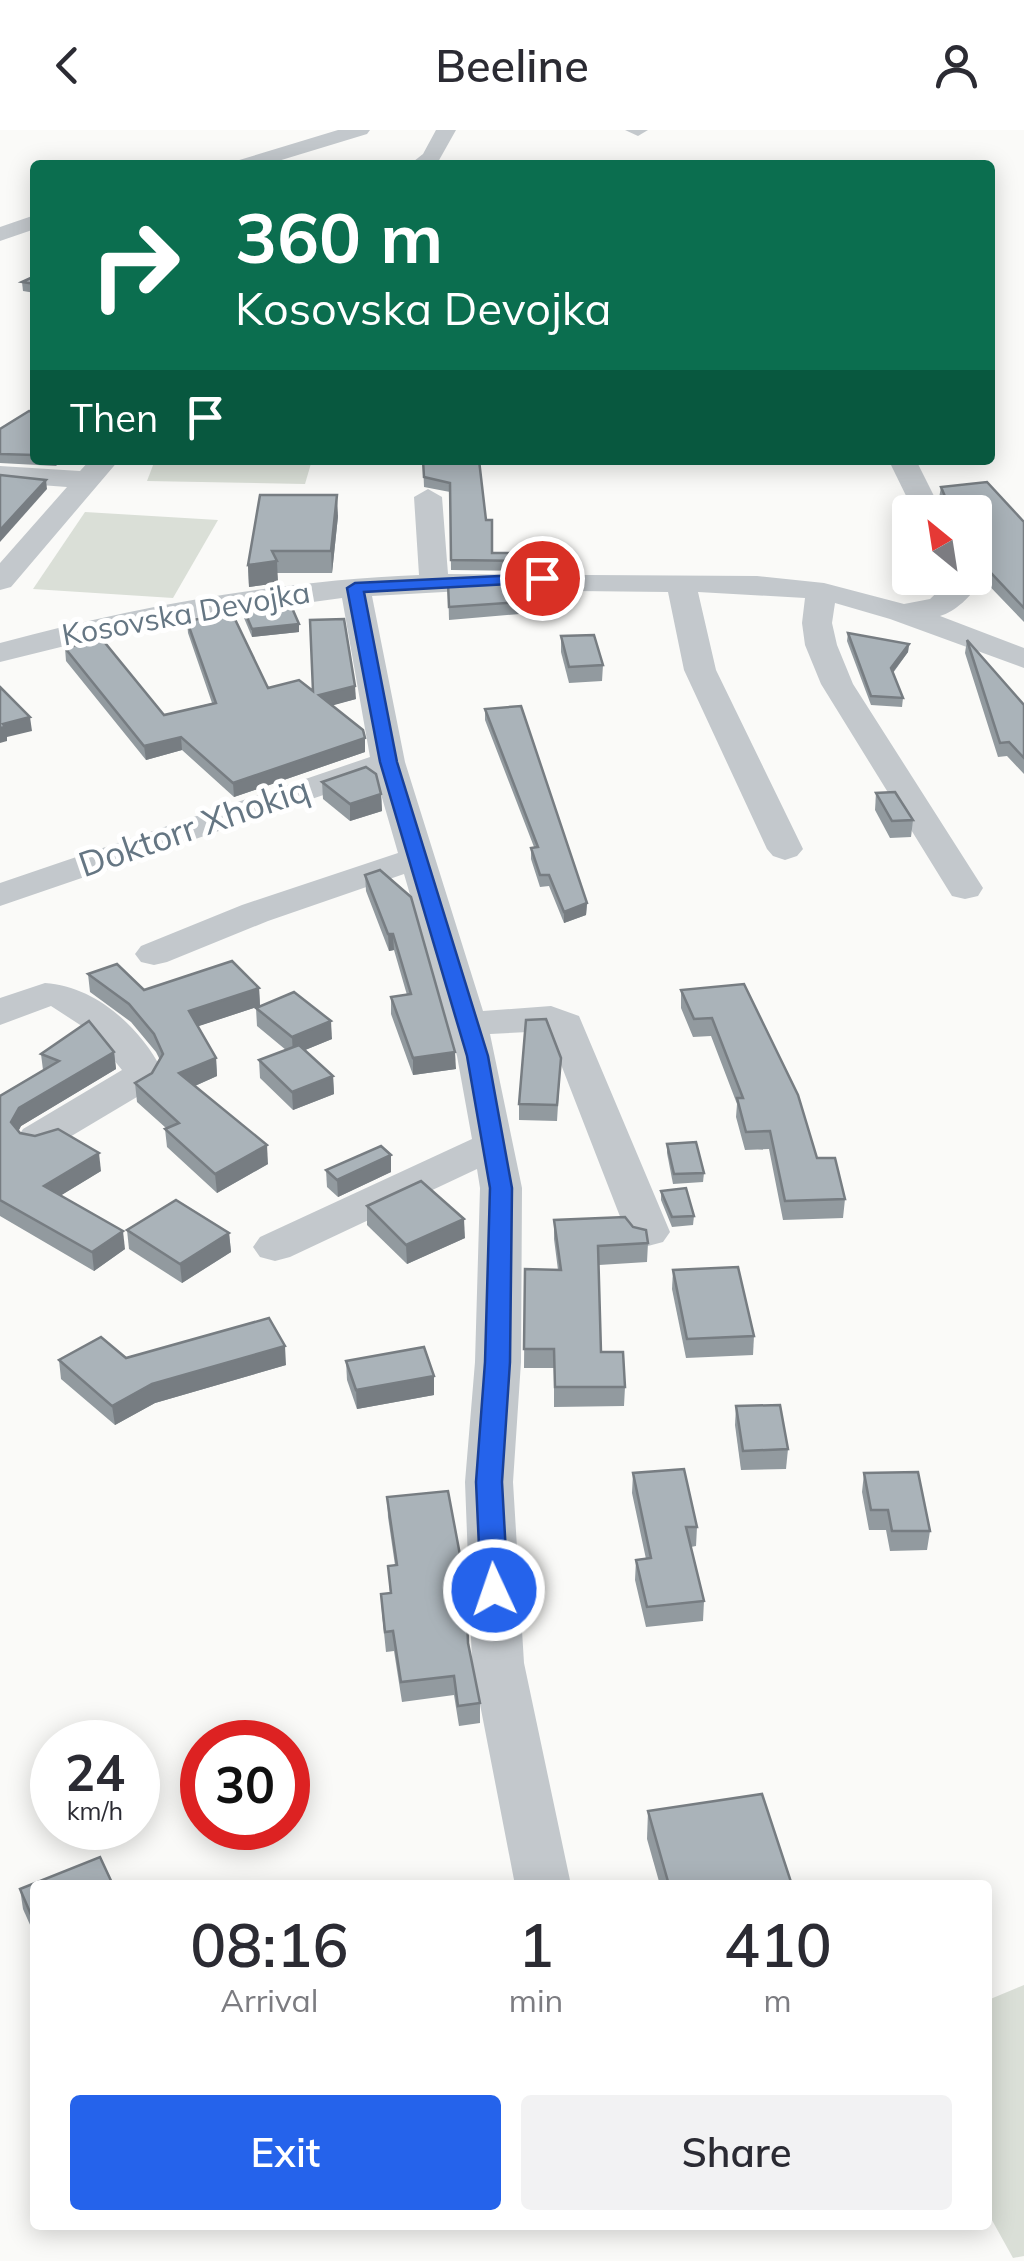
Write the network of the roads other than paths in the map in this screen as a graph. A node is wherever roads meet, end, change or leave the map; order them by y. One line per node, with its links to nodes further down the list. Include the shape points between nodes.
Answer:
1 (360, 130): 3 (street)
2 (446, 130): 4 (street)
3 (260, 160)
4 (428, 160)
5 (30, 224): 6 (street)
6 (0, 234)
7 (905, 465): 10 (street)
8 (96, 470): 9 (street); 12 (street)
9 (0, 474)
10 (920, 495)
11 (428, 497): 13 (street)
12 (0, 581)
13 (434, 581): 14 (street, Kosovska Devojka); 15 (street, Kosovska Devojka)
14 (681, 583): 16 (street, Kosovska Devojka); 24 (street, via 700,670)
15 (355, 588): 20 (street, Kosovska Devojka, via 178,609); 23 (street)
16 (821, 592): 18 (street, Kosovska Devojka); 26 (street, via 820,645 837,684)
17 (953, 595): 18 (street, via 939,607)
18 (908, 612): 22 (street, Kosovska Devojka)
19 (0, 622): 20 (street)
20 (49, 638): 21 (street, Kosovska Devojka)
21 (0, 653)
22 (1024, 659)
23 (388, 762): 25 (street); 27 (street, Doktorr Xhokiq)
24 (784, 849)
25 (415, 859): 28 (street); 30 (street)
26 (966, 888)
27 (0, 895)
28 (154, 954)
29 (0, 1014): 31 (street, via 50,994 69,1000 97,1018 142,1070 138,1079)
30 (468, 1024): 32 (street); 33 (street, via 551,1018 565,1024)
31 (38, 1138)
32 (491, 1146): 34 (street); 35 (street, via 501,1188 489,1482 498,1663)
33 (648, 1232)
34 (275, 1247)
35 (541, 1880)

